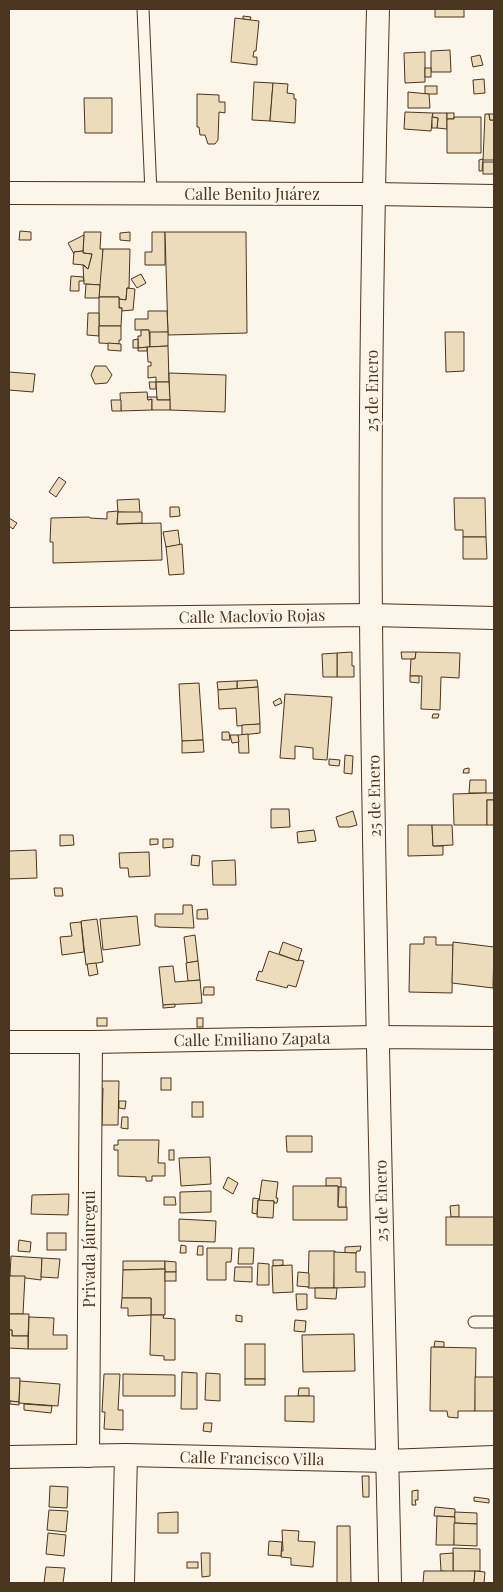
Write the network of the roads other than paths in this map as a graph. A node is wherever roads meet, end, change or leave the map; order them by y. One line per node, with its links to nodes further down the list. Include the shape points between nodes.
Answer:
1 (143, 9): 4 (lane)
2 (378, 9): 5 (street, 25 de Enero)
3 (9, 193): 4 (street, Calle Benito Juárez)
4 (151, 193): 5 (street, Calle Benito Juárez)
5 (374, 194): 6 (street, Calle Benito Juárez); 7 (street, 25 de Enero)
6 (494, 196)
7 (371, 615): 8 (street, Calle Maclovio Rojas); 9 (street, Calle Maclovio Rojas); 10 (street, 25 de Enero)
8 (9, 618)
9 (494, 618)
10 (377, 1036): 11 (street, Calle Emiliano Zapata); 13 (street, Calle Emiliano Zapata); 20 (street, 25 de Enero)
11 (494, 1038)
12 (9, 1042): 13 (street, Calle Emiliano Zapata)
13 (91, 1042): 17 (street, Privada Jáuregui)
14 (474, 1322): 15 (lane)
15 (494, 1322)
16 (126, 1455): 17 (street, Calle Francisco Villa); 20 (street, Calle Francisco Villa); 21 (street)
17 (88, 1456): 18 (street, Calle Francisco Villa)
18 (9, 1457)
19 (494, 1457): 20 (street, Calle Francisco Villa)
20 (387, 1461): 22 (street, 25 de Enero)
21 (122, 1583)
22 (390, 1583)

